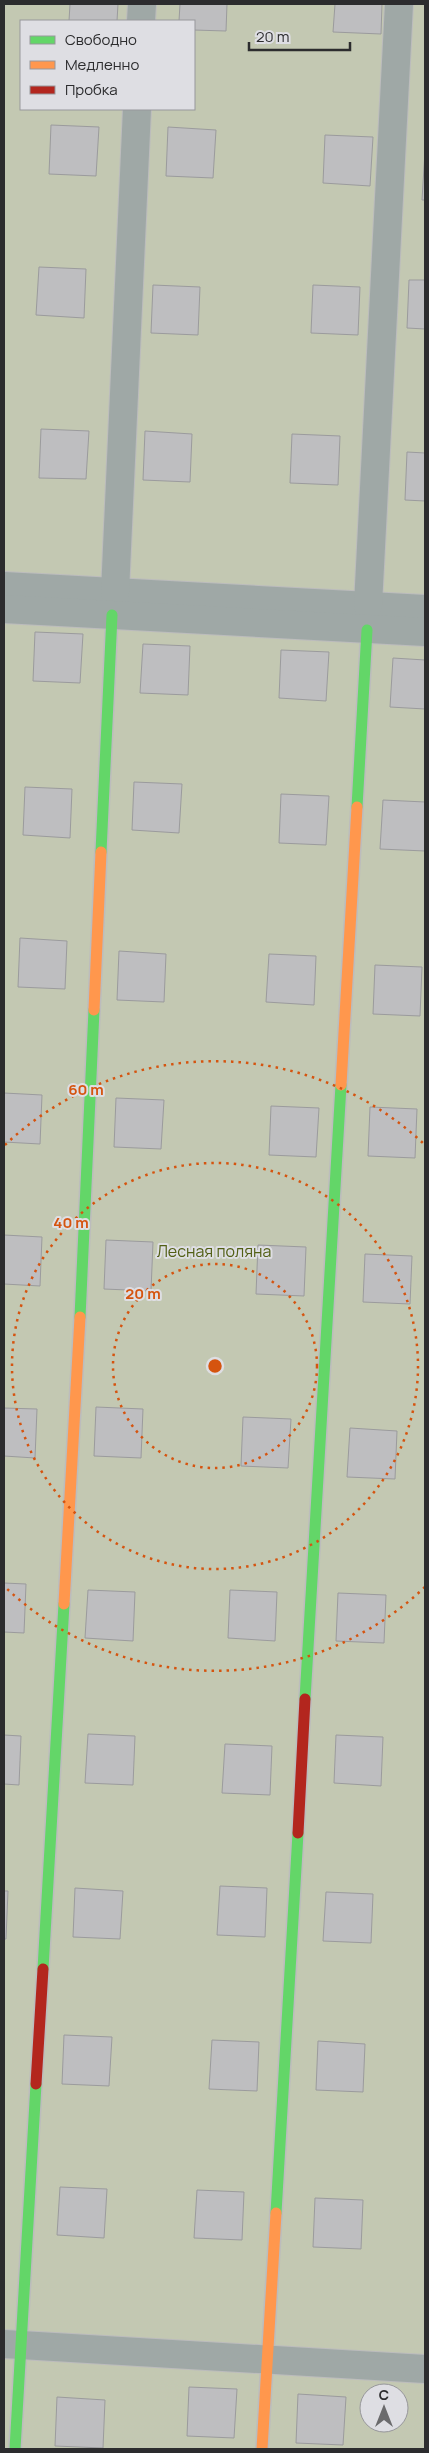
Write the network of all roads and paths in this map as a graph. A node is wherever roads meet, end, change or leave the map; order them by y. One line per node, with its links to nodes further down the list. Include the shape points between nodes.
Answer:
1 (142, 4): 3 (street)
2 (399, 4): 9 (street)
3 (141, 20)
4 (137, 110): 6 (street)
5 (4, 586): 6 (street)
6 (113, 603): 7 (street); 9 (street); 11 (street, via 73,1458)
7 (4, 609)
8 (425, 609): 9 (street)
9 (367, 617): 10 (street); 12 (street)
10 (425, 632)
11 (12, 2345): 12 (street); 14 (street)
12 (266, 2359): 13 (street); 15 (street)
13 (425, 2368)
14 (15, 2449)
15 (262, 2449)

